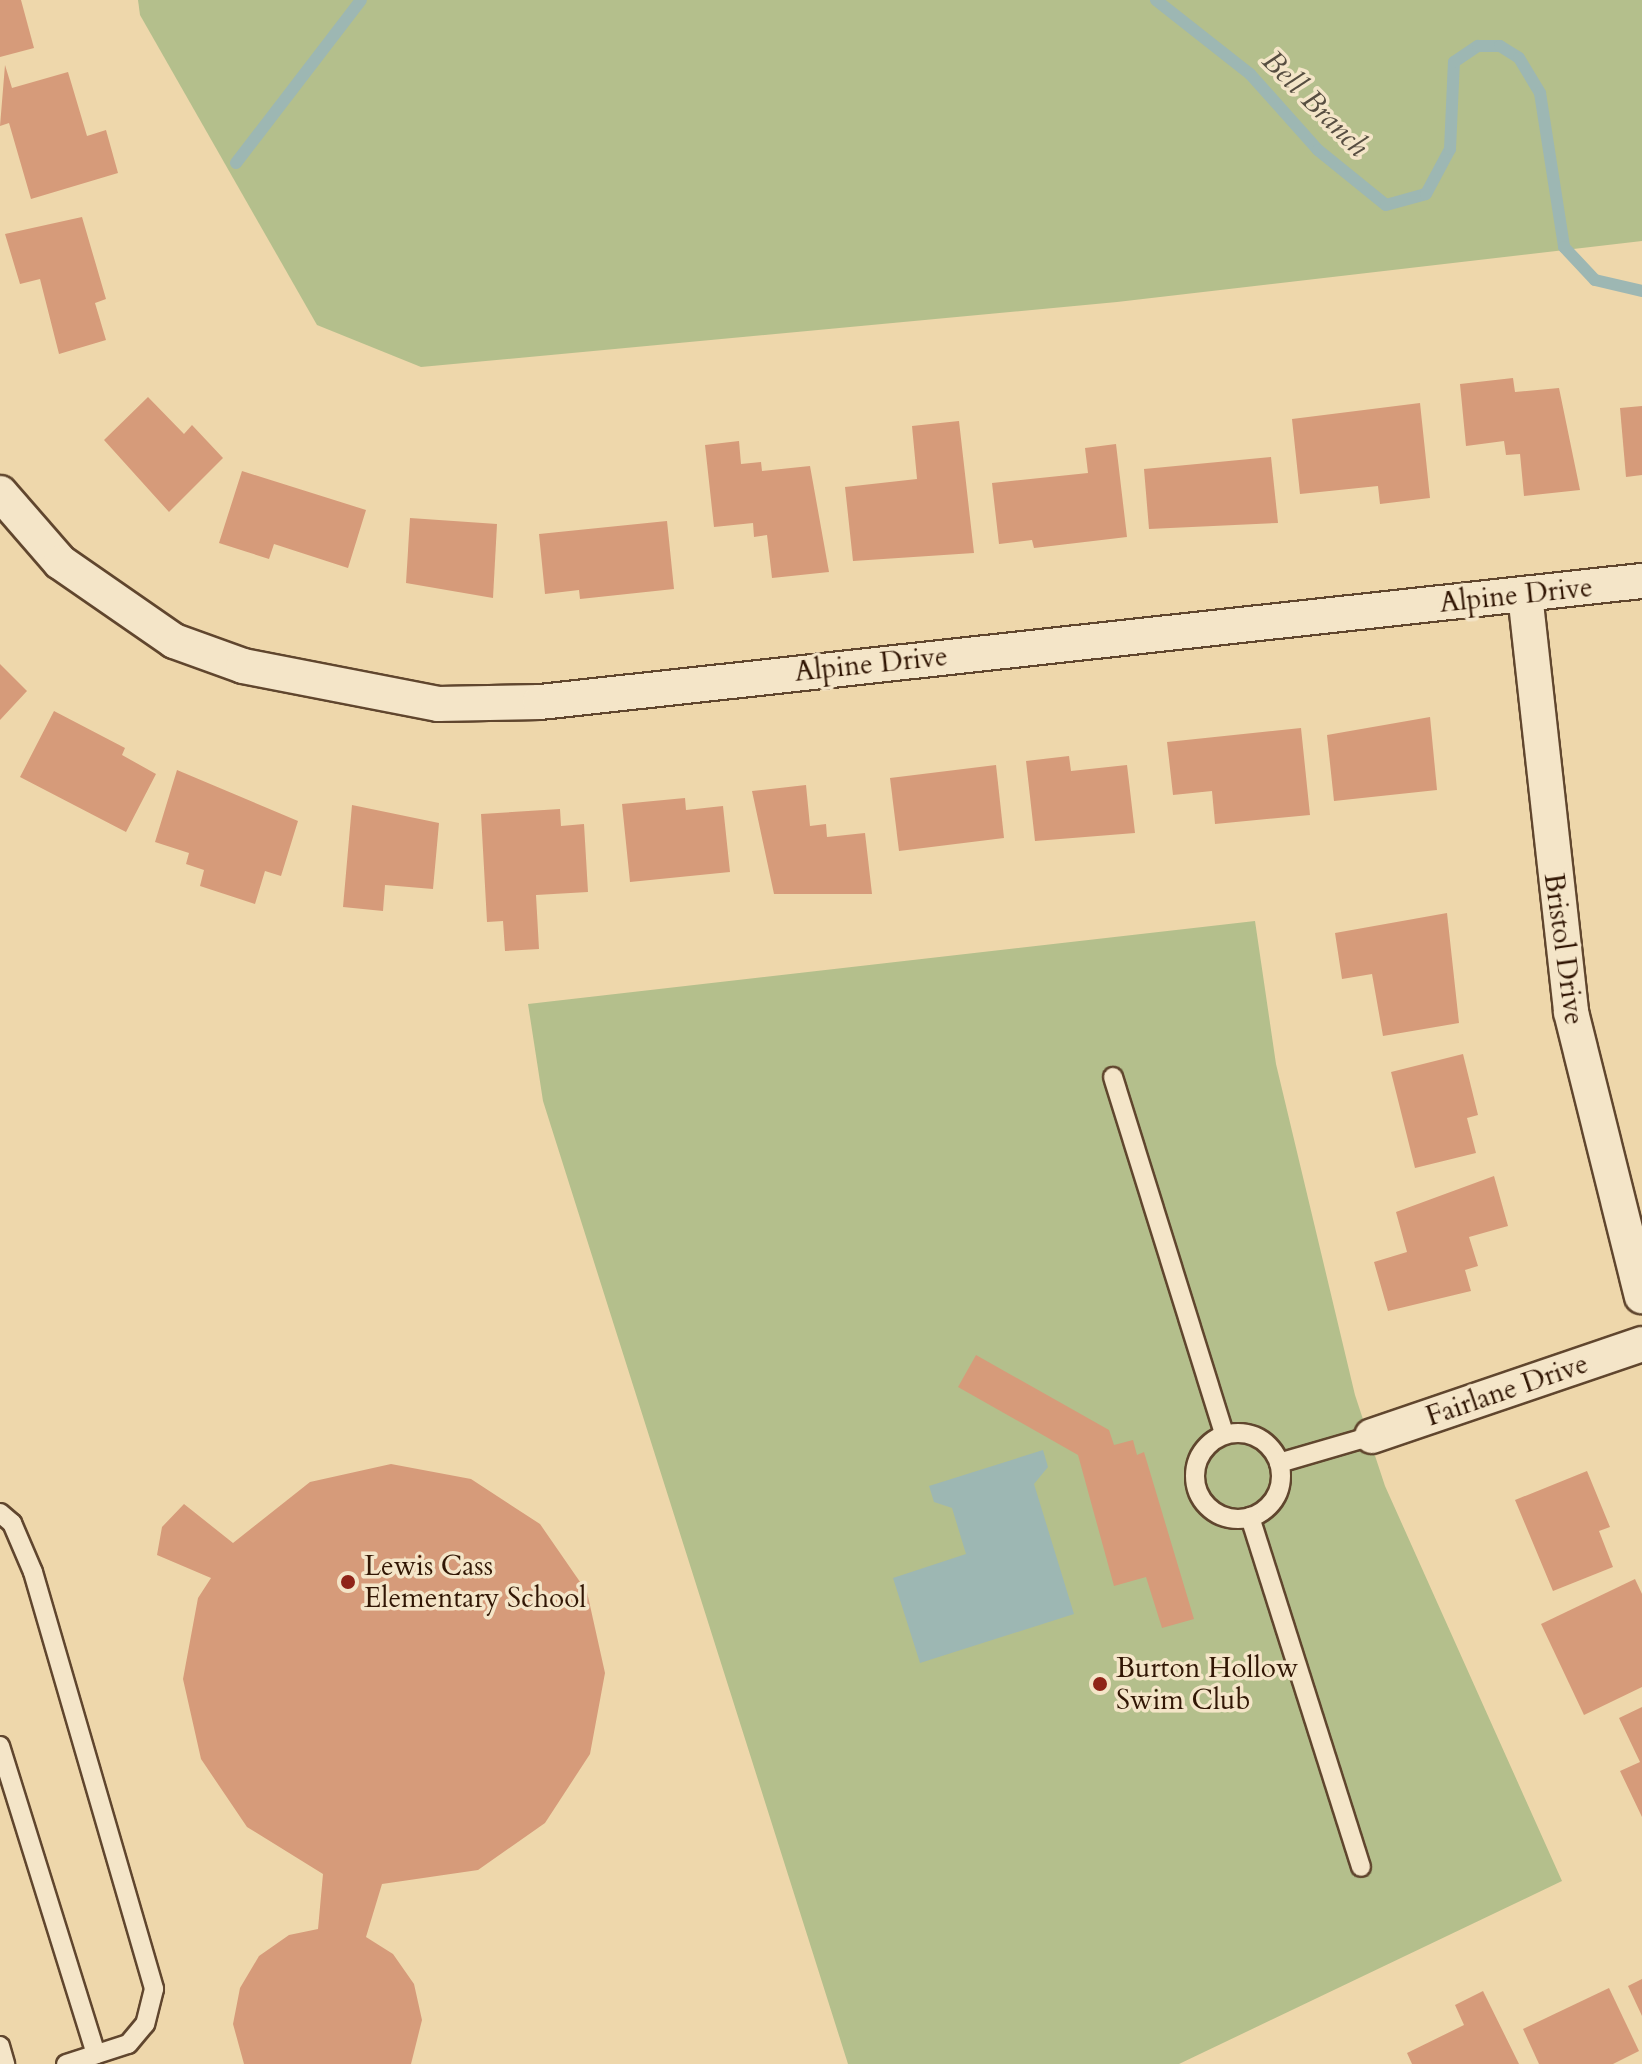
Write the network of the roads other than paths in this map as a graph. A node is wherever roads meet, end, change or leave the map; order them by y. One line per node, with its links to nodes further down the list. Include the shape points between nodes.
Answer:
1 (0, 493): 3 (street, Alpine Drive, via 60,562 116,607 174,641 243,666 371,694 482,705)
2 (1642, 581): 3 (street, Alpine Drive)
3 (1525, 594): 5 (street, Bristol Drive, via 1571,1012)
4 (1113, 1077): 7 (lane)
5 (1642, 1296)
6 (1642, 1344): 8 (street, Fairlane Drive)
7 (1224, 1434): 9 (lane, via 1257,1437); 11 (lane, via 1199,1456 1197,1489 1218,1514)
8 (1372, 1436): 9 (lane)
9 (1279, 1463): 11 (lane, via 1276,1495)
10 (0, 1513): 15 (lane, via 12,1523 33,1572 154,1989 145,2024 128,2044)
11 (1250, 1517): 13 (lane)
12 (0, 1746): 15 (lane)
13 (1361, 1867)
14 (0, 2046): 16 (lane)
15 (96, 2054): 17 (lane)
16 (5, 2064)
17 (66, 2064)

